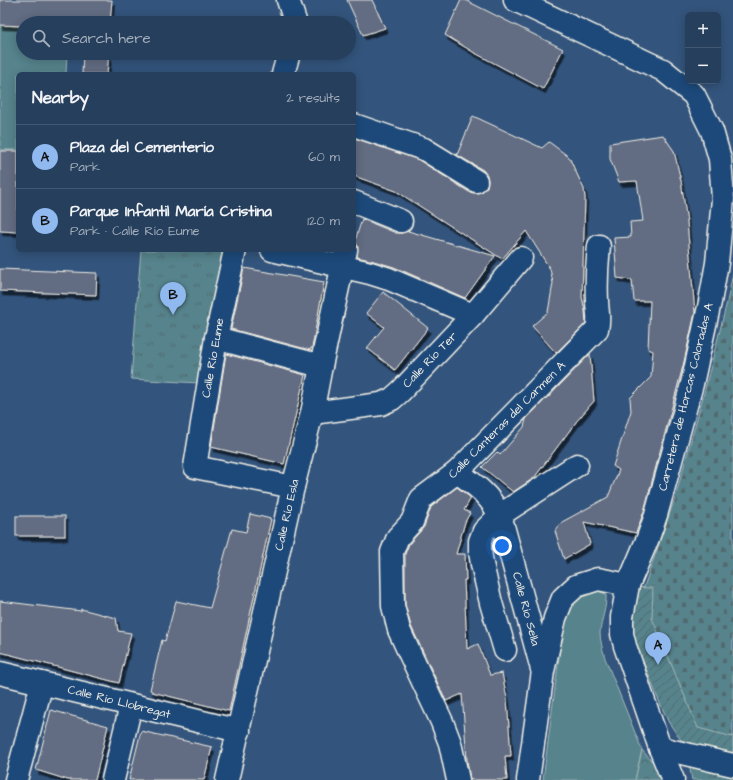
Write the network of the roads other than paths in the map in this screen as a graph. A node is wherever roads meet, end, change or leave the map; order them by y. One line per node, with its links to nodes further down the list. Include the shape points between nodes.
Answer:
1 (288, 0): 3 (street)
2 (515, 0): 23 (street, Carretera de Horcas Coloradas A, via 663,70 694,95 712,131 720,159 723,199 717,263 710,302 690,391 656,515)
3 (293, 16)
4 (287, 60): 5 (street)
5 (284, 72)
6 (356, 126): 7 (street, via 424,149)
7 (476, 181)
8 (356, 207): 9 (street)
9 (401, 221)
10 (599, 246): 20 (street, Calle Canteras del Carmen A, via 599,320 594,332)
11 (235, 252): 16 (street, Calle Río Eume)
12 (290, 252): 13 (street)
13 (344, 258): 15 (street, via 370,273); 17 (street, Calle Río Esla)
14 (522, 258): 15 (street, Calle Río Ter)
15 (474, 315): 18 (street, Calle Río Ter, via 392,399 370,406)
16 (216, 338): 17 (street); 21 (street, Calle Río Eume, via 194,467)
17 (321, 366): 18 (street, Calle Río Esla)
18 (312, 413): 21 (street, Calle Río Esla)
19 (577, 464): 22 (street)
20 (457, 472): 22 (street, Calle Río Sella, via 484,492); 35 (street, Calle Canteras del Carmen A, via 421,499 412,522 398,537 392,552 392,571 393,606 399,630 442,722 450,743)
21 (293, 487): 29 (street, Calle Río Esla)
22 (500, 515): 24 (street, via 484,531 480,551 491,603); 25 (street, Calle Río Sella)
23 (628, 585): 25 (street, via 598,579 576,586 563,598 555,618); 30 (street, Carretera de Horcas Coloradas A, via 622,617 622,634)
24 (505, 650)
25 (543, 671): 36 (street)
26 (0, 673): 27 (street, Calle Río Llobregat)
27 (42, 683): 28 (street, Calle Río Llobregat); 32 (street)
28 (131, 705): 29 (street, Calle Río Llobregat); 33 (street)
29 (239, 731): 34 (street, Calle Río Esla)
30 (660, 748): 31 (street); 37 (street, Carretera de Horcas Coloradas A)
31 (733, 765)
32 (13, 778)
33 (114, 780)
34 (227, 780)
35 (458, 780)
36 (528, 780)
37 (673, 780)

